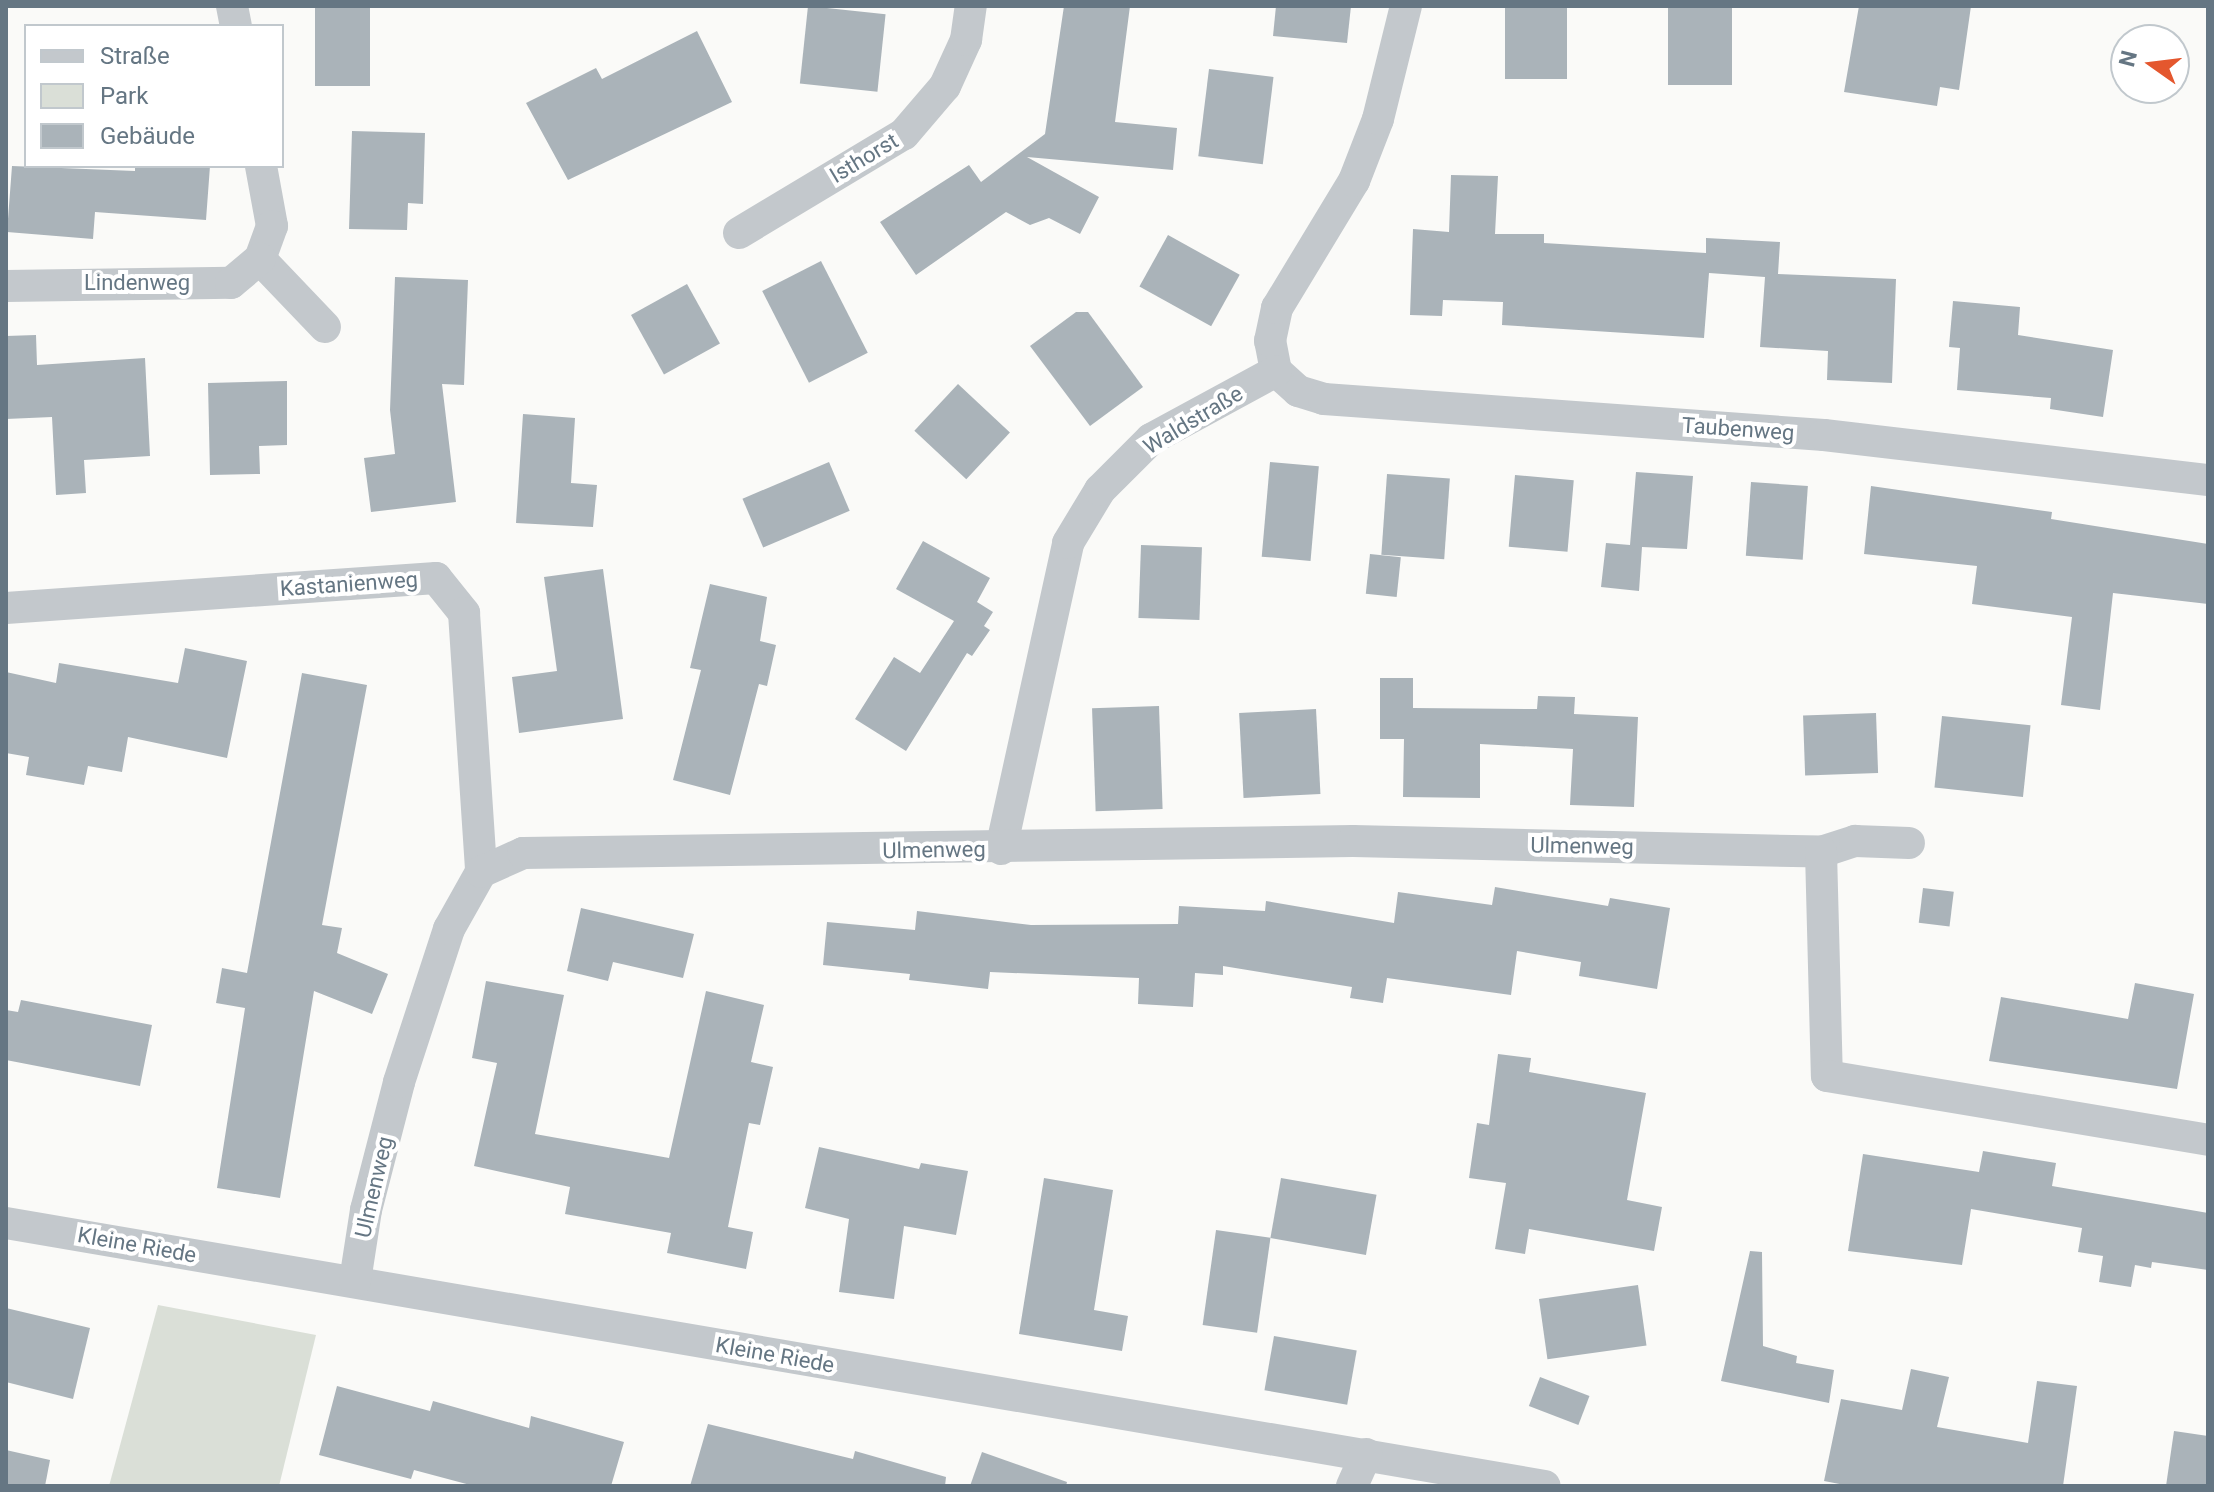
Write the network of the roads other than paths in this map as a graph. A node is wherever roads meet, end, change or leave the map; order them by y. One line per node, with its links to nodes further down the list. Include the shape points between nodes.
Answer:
1 (971, 6): 4 (street, Isthorst, via 966,40 945,86 904,134)
2 (1406, 6): 8 (street, via 1378,119 1354,181 1277,308 1270,341)
3 (261, 168): 5 (street, via 272,226)
4 (739, 233)
5 (260, 259): 6 (street, Lindenweg, via 231,283); 7 (street)
6 (6, 286)
7 (325, 327)
8 (1276, 371): 9 (street, Taubenweg, via 1298,391 1324,399 1824,435); 12 (street, Waldstraße, via 1151,439 1100,490 1068,543)
9 (2208, 480)
10 (6, 608): 14 (street, Kastanienweg, via 436,578 464,613)
11 (1909, 843): 13 (street, Ulmenweg, via 1855,841)
12 (1001, 849): 13 (street, Ulmenweg, via 1353,841); 14 (street, Ulmenweg, via 523,853)
13 (1821, 852): 15 (street, via 1827,1076)
14 (481, 872): 17 (street, Ulmenweg, via 449,929 399,1082 366,1210)
15 (2208, 1140)
16 (6, 1223): 17 (street, Kleine Riede)
17 (355, 1281): 18 (street, Kleine Riede)
18 (1366, 1454): 19 (street); 20 (street, Kleine Riede)
19 (1352, 1486)
20 (1545, 1486)

